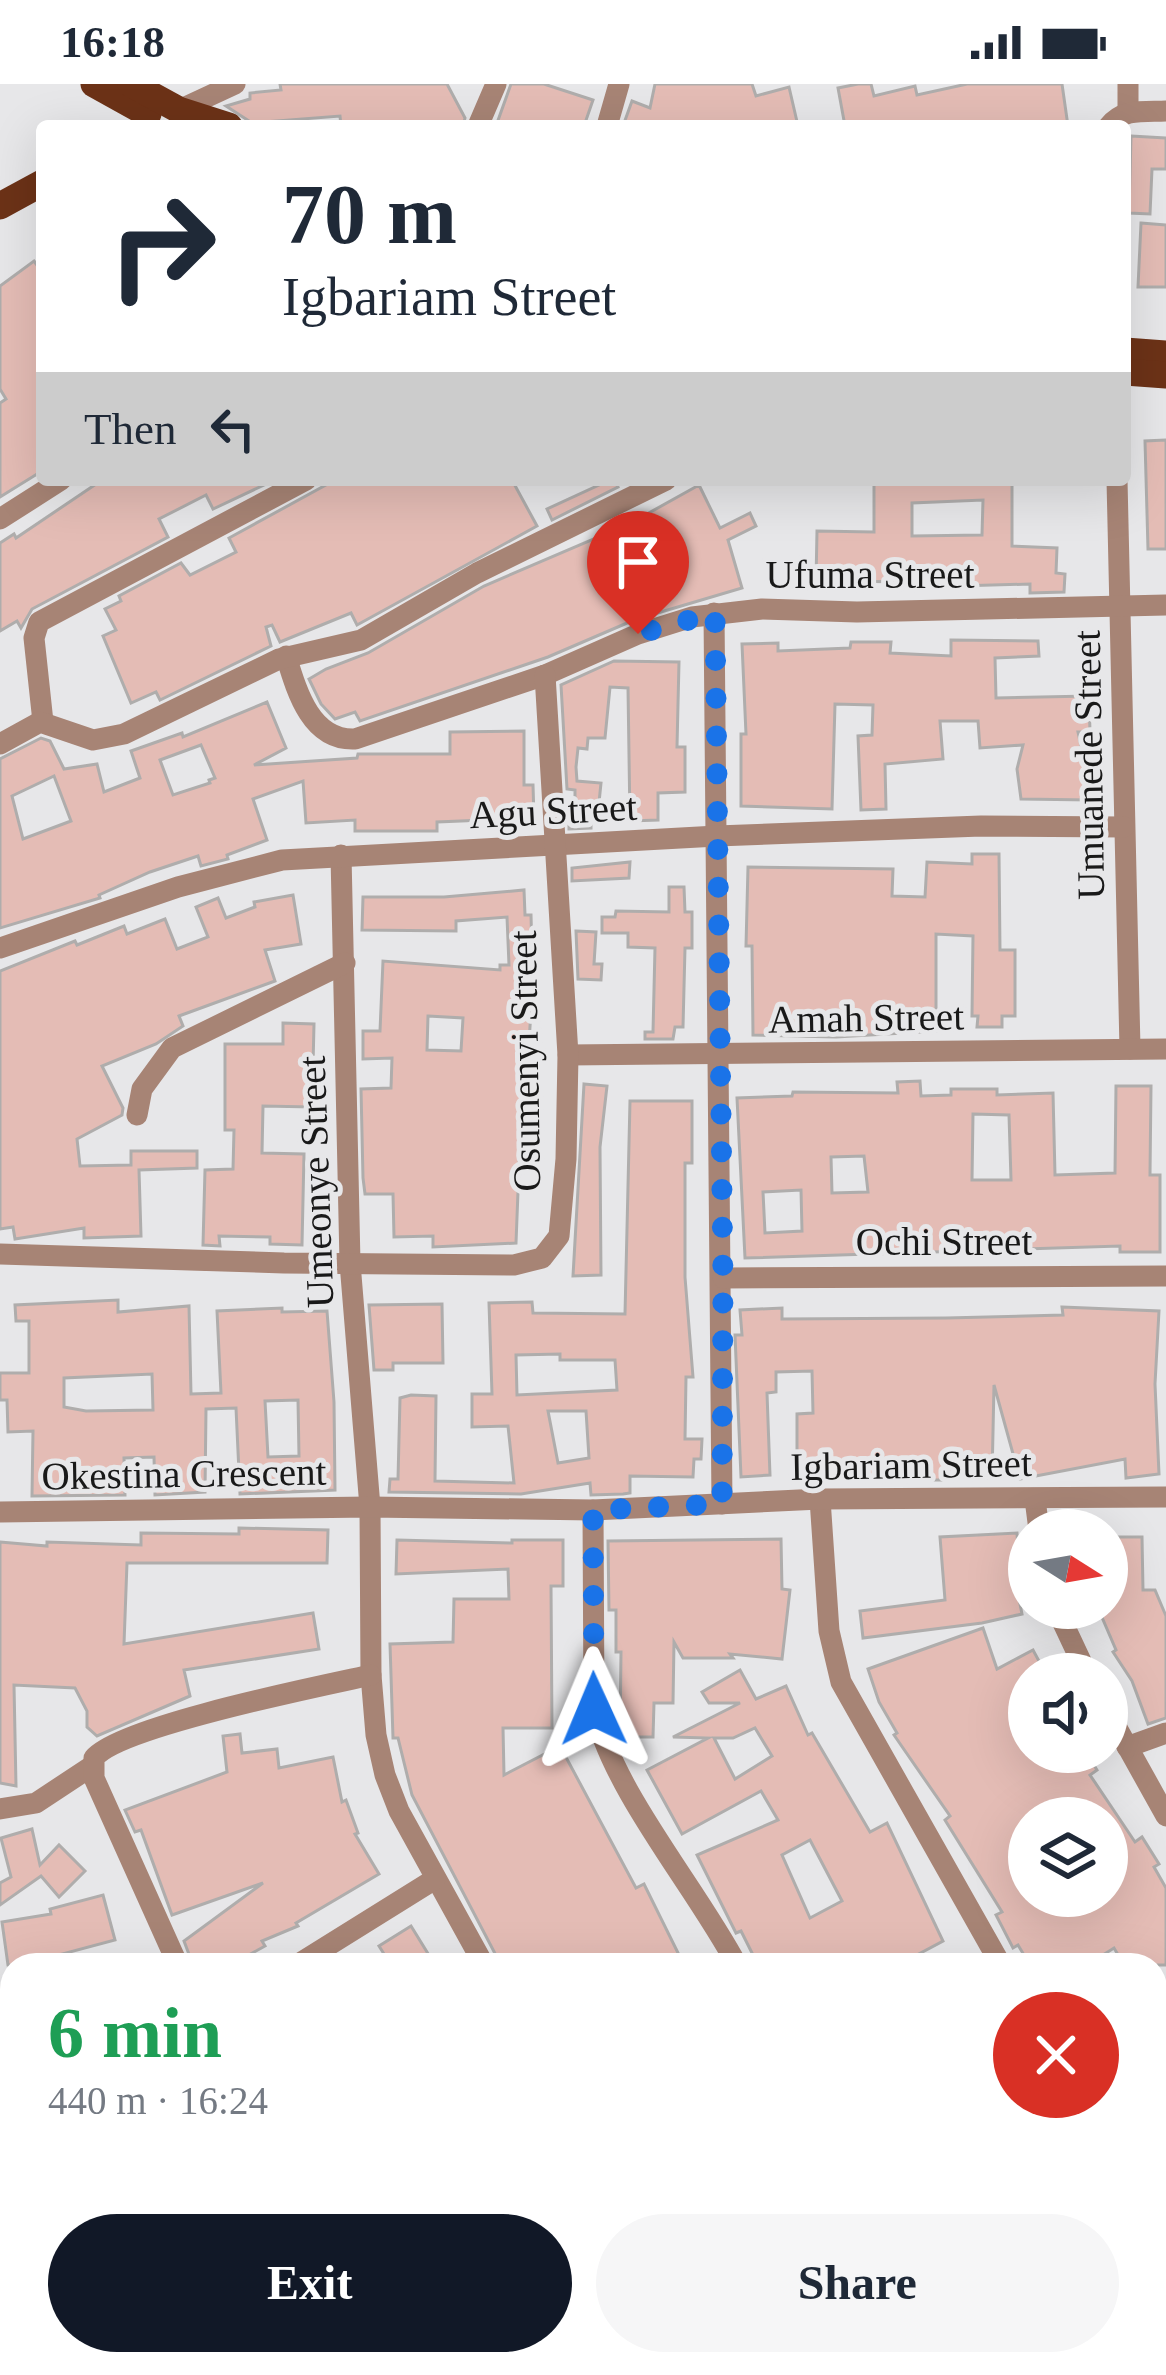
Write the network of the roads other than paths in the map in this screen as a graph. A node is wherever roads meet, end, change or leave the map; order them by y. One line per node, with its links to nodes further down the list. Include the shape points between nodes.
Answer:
1 (94, 84): 9 (main road)
2 (131, 84): 10 (main road)
3 (235, 84): 11 (street)
4 (496, 84): 12 (street)
5 (620, 84): 13 (street)
6 (1128, 84): 8 (street)
7 (1166, 111): 8 (street)
8 (1119, 119)
9 (163, 120)
10 (164, 120)
11 (167, 120)
12 (481, 120)
13 (609, 120)
14 (36, 186): 15 (main road)
15 (0, 206)
16 (1131, 351): 17 (main road)
17 (1166, 354)
18 (1131, 372): 19 (main road)
19 (1166, 375)
20 (52, 486): 24 (street)
21 (295, 486): 30 (street, via 39,622)
22 (654, 486): 28 (street, via 362,640)
23 (1118, 486): 25 (street, Umuanede Street)
24 (0, 519)
25 (1122, 605): 26 (street, Ufuma Street); 27 (street, Ufuma Street); 32 (street, Umuanede Street)
26 (1166, 605)
27 (715, 613): 29 (street, Ufuma Street, via 638,634); 33 (street)
28 (286, 656): 29 (street, Ufuma Street, via 313,719 345,740); 30 (street, via 124,734 93,740)
29 (545, 675): 34 (street, Osumenyi Street)
30 (44, 722): 31 (street)
31 (0, 744)
32 (1124, 827): 33 (street, Agu Street); 38 (street, Umuanede Street)
33 (717, 836): 34 (street, Agu Street); 41 (street)
34 (555, 846): 35 (street, Agu Street); 40 (street, Osumenyi Street)
35 (341, 855): 36 (street, Agu Street, via 282,860 178,887); 37 (street, Umeonye Street)
36 (0, 948)
37 (345, 963): 42 (street, via 172,1048 142,1089); 44 (street, Umeonye Street)
38 (1130, 1049): 39 (street, Amah Street); 41 (street, Amah Street)
39 (1166, 1049)
40 (568, 1055): 41 (street, Amah Street); 44 (street, Osumenyi Street, via 562,1219 542,1258 514,1265)
41 (720, 1056): 46 (street)
42 (137, 1115)
43 (0, 1254): 44 (street, Osumenyi Street)
44 (350, 1263): 51 (street, Umeonye Street)
45 (1166, 1276): 46 (street, Ochi Street)
46 (723, 1279): 50 (street)
47 (1166, 1497): 49 (street, Igbariam Street)
48 (820, 1499): 49 (street, Igbariam Street); 50 (street, Igbariam Street); 67 (street, via 829,1631 841,1682)
49 (1035, 1499): 52 (street)
50 (722, 1504): 53 (street, Igbariam Street)
51 (370, 1507): 53 (street, Igbariam Street); 54 (street, Okestina Crescent); 55 (street, Umeonye Street)
52 (1036, 1509)
53 (593, 1510): 66 (street, via 597,1724 619,1774)
54 (0, 1512)
55 (371, 1675): 59 (street, via 103,1747); 62 (street, Umeonye Street, via 385,1775)
56 (1166, 1733): 57 (street)
57 (1128, 1747)
58 (1128, 1749): 61 (street)
59 (92, 1766): 60 (street, via 36,1803); 63 (street)
60 (0, 1809)
61 (1166, 1816)
62 (435, 1879): 64 (street); 65 (street, Umeonye Street)
63 (173, 1953)
64 (316, 1953)
65 (477, 1953)
66 (730, 1953)
67 (994, 1953)

